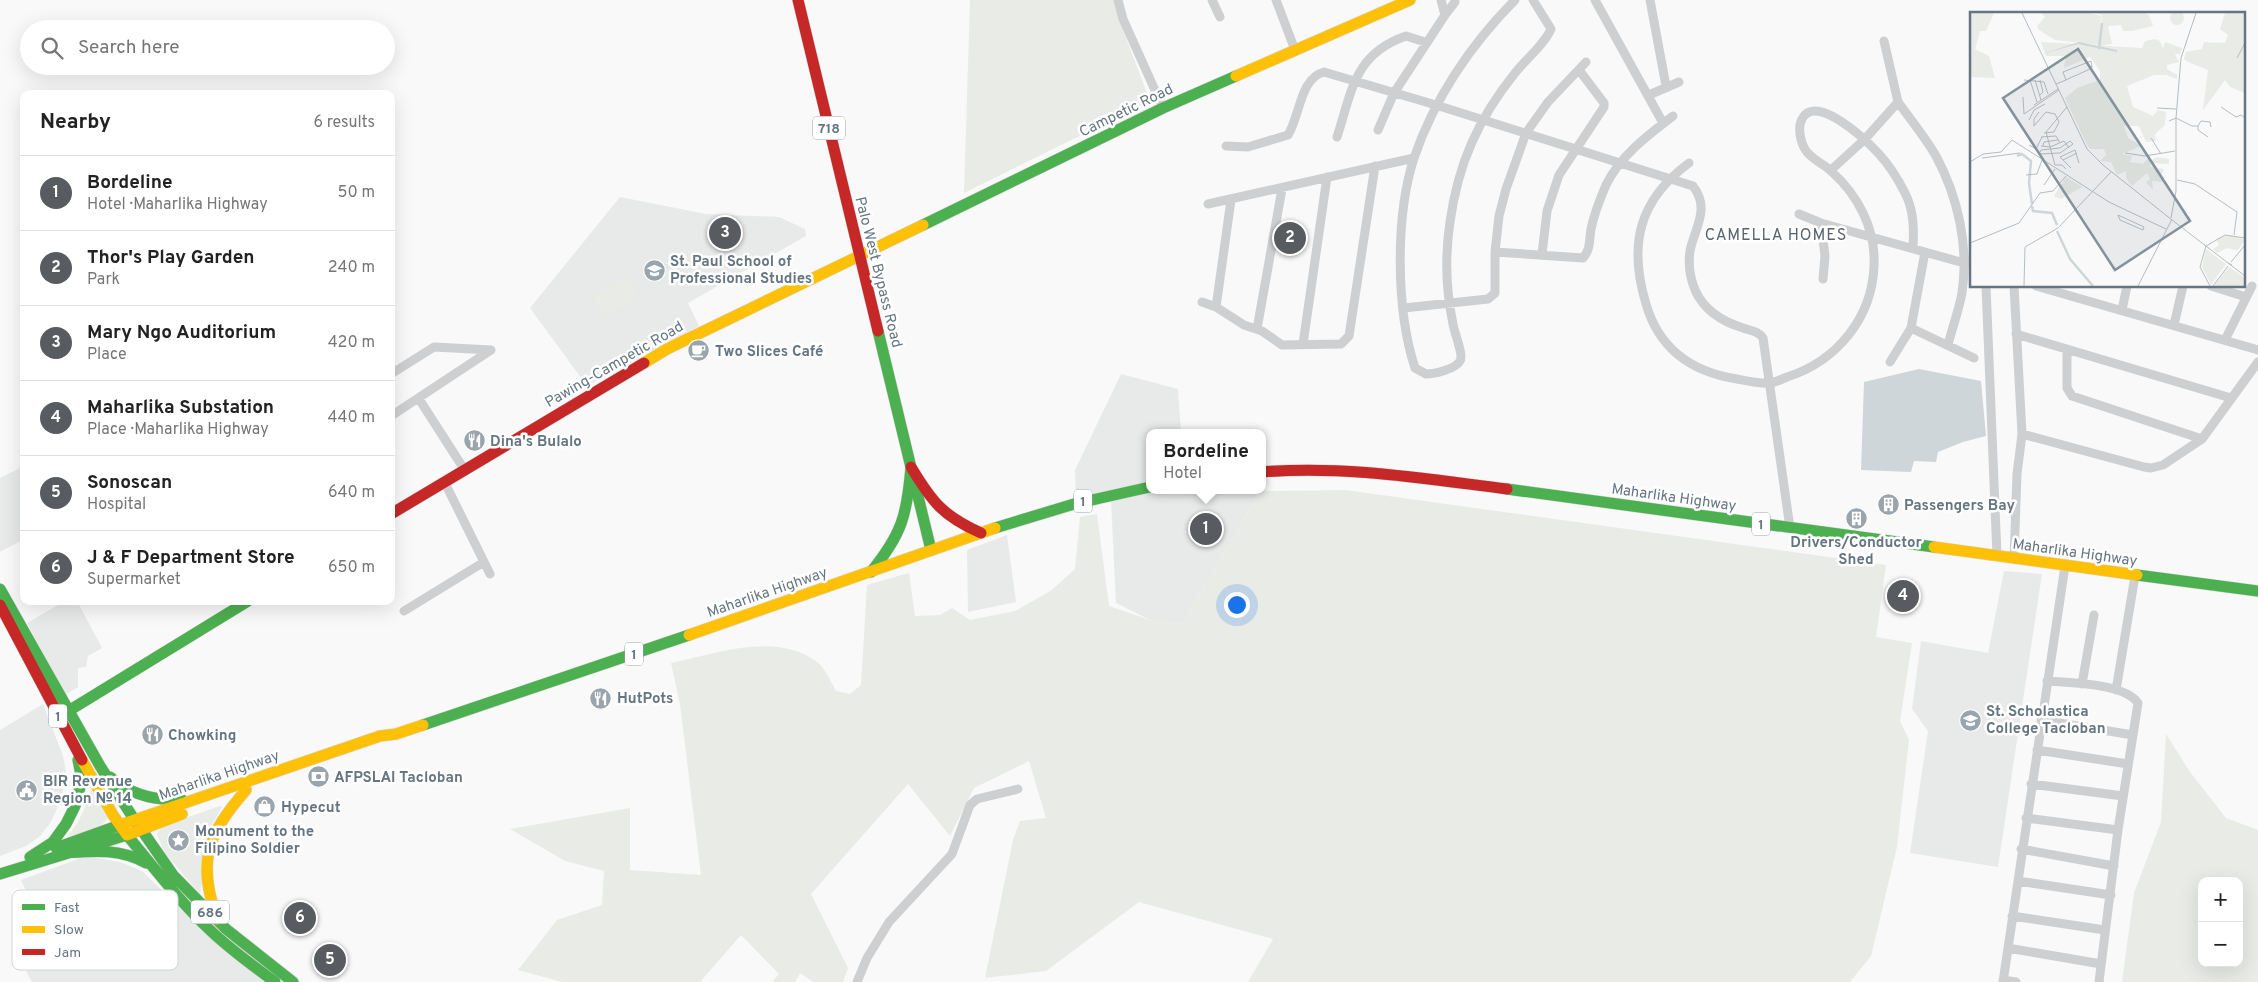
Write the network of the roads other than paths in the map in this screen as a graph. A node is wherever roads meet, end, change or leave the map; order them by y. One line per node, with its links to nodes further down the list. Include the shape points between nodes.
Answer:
1 (798, 0): 53 (main road, Palo West Bypass Road / 718)
2 (1118, 0): 26 (street, via 1123,19)
3 (1212, 0): 13 (street)
4 (1276, 0): 16 (street)
5 (1410, 0): 16 (main road, Campetic Road)
6 (1441, 0): 12 (street)
7 (1515, 0): 25 (street, via 1465,59)
8 (1533, 0): 28 (street, via 1550,25 1549,34)
9 (1595, 0): 23 (street)
10 (1650, 0): 21 (street)
11 (1455, 2): 12 (street)
12 (1445, 15): 15 (street)
13 (1220, 17)
14 (1884, 41): 24 (street)
15 (1426, 42): 19 (street, via 1413,37 1398,39 1371,54); 22 (street)
16 (1295, 50): 26 (main road, Campetic Road)
17 (1586, 62): 18 (street)
18 (1579, 70): 31 (street, via 1548,102); 35 (street, via 1604,107)
19 (1355, 81): 22 (street); 32 (street); 34 (street, via 1324,72 1318,74 1308,82 1288,135 1248,148)
20 (1679, 82): 21 (street)
21 (1666, 86): 23 (street)
22 (1394, 93): 25 (street); 30 (street)
23 (1649, 95): 29 (street)
24 (1898, 102): 33 (street); 54 (street, via 1926,140 1944,173 1957,208)
25 (1436, 105): 28 (street); 36 (street)
26 (1163, 108): 53 (main road, Campetic Road)
27 (1673, 116): 29 (street)
28 (1481, 120): 31 (street); 65 (street, via 1463,164 1450,221 1447,248)
29 (1663, 123): 37 (street)
30 (1378, 130)
31 (1526, 134): 35 (street); 50 (street, via 1501,207)
32 (1337, 137)
33 (1864, 139): 40 (street); 40 (street, via 1830,115 1816,110 1808,112 1800,127 1807,153); 49 (street, via 1880,155 1906,195 1914,229)
34 (1226, 146)
35 (1575, 149): 37 (street); 52 (street, via 1559,175 1547,210)
36 (1414, 158): 39 (street); 67 (street, via 1407,191 1400,268)
37 (1620, 162): 41 (street); 52 (street, via 1598,206 1587,253 1582,258)
38 (1689, 163): 41 (street)
39 (1375, 166): 42 (street); 74 (street, via 1349,336 1341,344)
40 (1831, 170): 48 (street, via 1853,194 1864,212)
41 (1670, 177): 82 (street, via 1689,184 1697,191 1702,215 1690,251 1690,274 1696,292 1707,308 1723,320 1762,335); 82 (street, via 1649,207 1639,238 1638,267 1648,313 1675,352 1697,368 1720,376)
42 (1327, 178): 43 (street); 74 (street)
43 (1282, 189): 44 (street); 71 (street)
44 (1231, 200): 45 (street); 66 (street)
45 (1208, 204)
46 (1799, 214): 47 (street)
47 (1821, 222): 48 (street); 55 (street, via 1825,256)
48 (1873, 238): 49 (street); 82 (street, via 1872,288 1855,329 1819,364)
49 (1913, 248): 51 (street)
50 (1495, 252): 52 (street); 65 (street, via 1495,293 1488,299)
51 (1925, 252): 54 (street); 70 (street)
52 (1542, 254)
53 (860, 257): 88 (main road, Palo West Bypass Road / 718); 89 (main road, Pawing-Campetic Road, via 667,348)
54 (1964, 263): 75 (street, via 1962,293)
55 (1823, 279)
56 (2252, 286): 63 (street)
57 (1986, 288): 97 (street)
58 (2014, 288): 72 (street)
59 (2043, 288): 68 (street)
60 (2127, 288): 68 (street)
61 (2183, 288): 69 (street)
62 (2217, 288): 63 (street)
63 (2246, 297): 73 (street)
64 (1202, 302): 66 (street)
65 (1450, 304): 67 (street); 67 (street, via 1461,360 1457,365 1432,374 1415,368)
66 (1216, 307): 71 (street, via 1244,325)
67 (1404, 308)
68 (2122, 310): 69 (street)
69 (2174, 325): 73 (street)
70 (1910, 328): 75 (street); 79 (street)
71 (1257, 329): 74 (street, via 1282,345)
72 (2016, 334): 76 (street); 86 (street)
73 (2225, 340): 77 (street)
74 (1303, 344)
75 (1948, 345): 78 (street)
76 (2067, 350): 83 (street); 87 (street, via 2067,388 2072,396)
77 (2258, 350)
78 (1974, 358)
79 (1890, 362)
80 (2258, 362): 83 (street)
81 (395, 371): 84 (street, via 434,347 491,350)
82 (1771, 383): 94 (street)
83 (2231, 398): 87 (street)
84 (419, 399): 85 (street); 89 (street)
85 (395, 414)
86 (2022, 434): 87 (street, via 2151,468 2163,465); 98 (street, via 2016,474)
87 (2202, 439)
88 (910, 467): 95 (main road, via 942,513); 96 (main road, Palo West Bypass Road / 718); 101 (main road, via 903,526 892,548)
89 (464, 469): 91 (main road, Pawing-Campetic Road)
90 (1266, 472): 94 (main road, Maharlika Highway / 1, via 1356,471)
91 (444, 481): 93 (main road, Pawing-Campetic Road); 99 (street)
92 (1146, 488): 95 (main road, Maharlika Highway / 1, via 1038,513)
93 (395, 512)
94 (1790, 528): 97 (main road, Maharlika Highway / 1)
95 (981, 534): 96 (main road, Maharlika Highway / 1)
96 (931, 550): 101 (main road, Maharlika Highway / 1)
97 (1996, 556): 98 (main road, Maharlika Highway / 1)
98 (2014, 558): 100 (main road, Maharlika Highway / 1)
99 (484, 562): 102 (street); 108 (street)
100 (2065, 566): 103 (main road, Maharlika Highway / 1); 110 (street)
101 (871, 572): 115 (main road, Maharlika Highway / 1)
102 (490, 574)
103 (2135, 576): 105 (main road, Maharlika Highway / 1); 112 (street)
104 (0, 589): 113 (main road, 1)
105 (2258, 591)
106 (241, 605): 113 (main road)
107 (0, 606): 117 (main road, 1)
108 (404, 611)
109 (2094, 615): 111 (street)
110 (2047, 682): 111 (street); 114 (street)
111 (2082, 684): 112 (street)
112 (2116, 690): 116 (street, via 2129,694 2138,703)
113 (70, 710): 120 (main road, 1)
114 (2041, 720): 116 (street); 118 (street)
115 (396, 734): 123 (main road, Maharlika Highway / 1, via 383,743); 125 (main road, Maharlika Highway / 1, via 380,736)
116 (2133, 735): 119 (street)
117 (75, 748): 128 (main road, 1); 134 (main road, via 82,780 76,803 53,842)
118 (2037, 750): 119 (street); 121 (street)
119 (2128, 764): 124 (street)
120 (100, 766): 125 (main road, 1, via 127,790 144,796 168,800); 127 (main road, 1)
121 (2031, 784): 124 (street); 126 (street)
122 (1018, 789): 151 (street, via 977,799 970,805 952,854 889,922)
123 (246, 790): 129 (main road, Maharlika Highway / 1); 144 (main road, 686, via 219,822 206,856 211,904)
124 (2123, 796): 130 (street)
125 (197, 798): 127 (main road, Maharlika Highway / 1)
126 (2026, 818): 130 (street); 132 (street)
127 (133, 820): 128 (main road, Maharlika Highway); 129 (main road)
128 (120, 825): 131 (main road); 134 (main road, Maharlika Highway)
129 (141, 829): 131 (main road, Maharlika Highway); 144 (main road, 686, via 173,875)
130 (2118, 830): 135 (street)
131 (127, 835): 133 (main road, 686); 137 (main road, 686)
132 (2021, 849): 135 (street); 139 (street)
133 (64, 853): 137 (main road, 686, via 115,850 134,855); 138 (main road, 686)
134 (30, 857): 136 (main road)
135 (2114, 866): 142 (street)
136 (0, 867)
137 (153, 867): 140 (main road, 686)
138 (0, 874)
139 (2018, 881): 142 (street); 143 (street)
140 (174, 890)
141 (178, 895): 149 (main road, 686, via 203,923)
142 (2111, 896): 145 (street)
143 (2012, 916): 145 (street); 146 (street)
144 (217, 919): 150 (main road, 686, via 243,944)
145 (2106, 930): 147 (street)
146 (2008, 948): 147 (street); 148 (street)
147 (2101, 964): 153 (street)
148 (2003, 981): 152 (street)
149 (275, 982)
150 (293, 982)
151 (857, 982)
152 (2016, 982)
153 (2099, 982)

